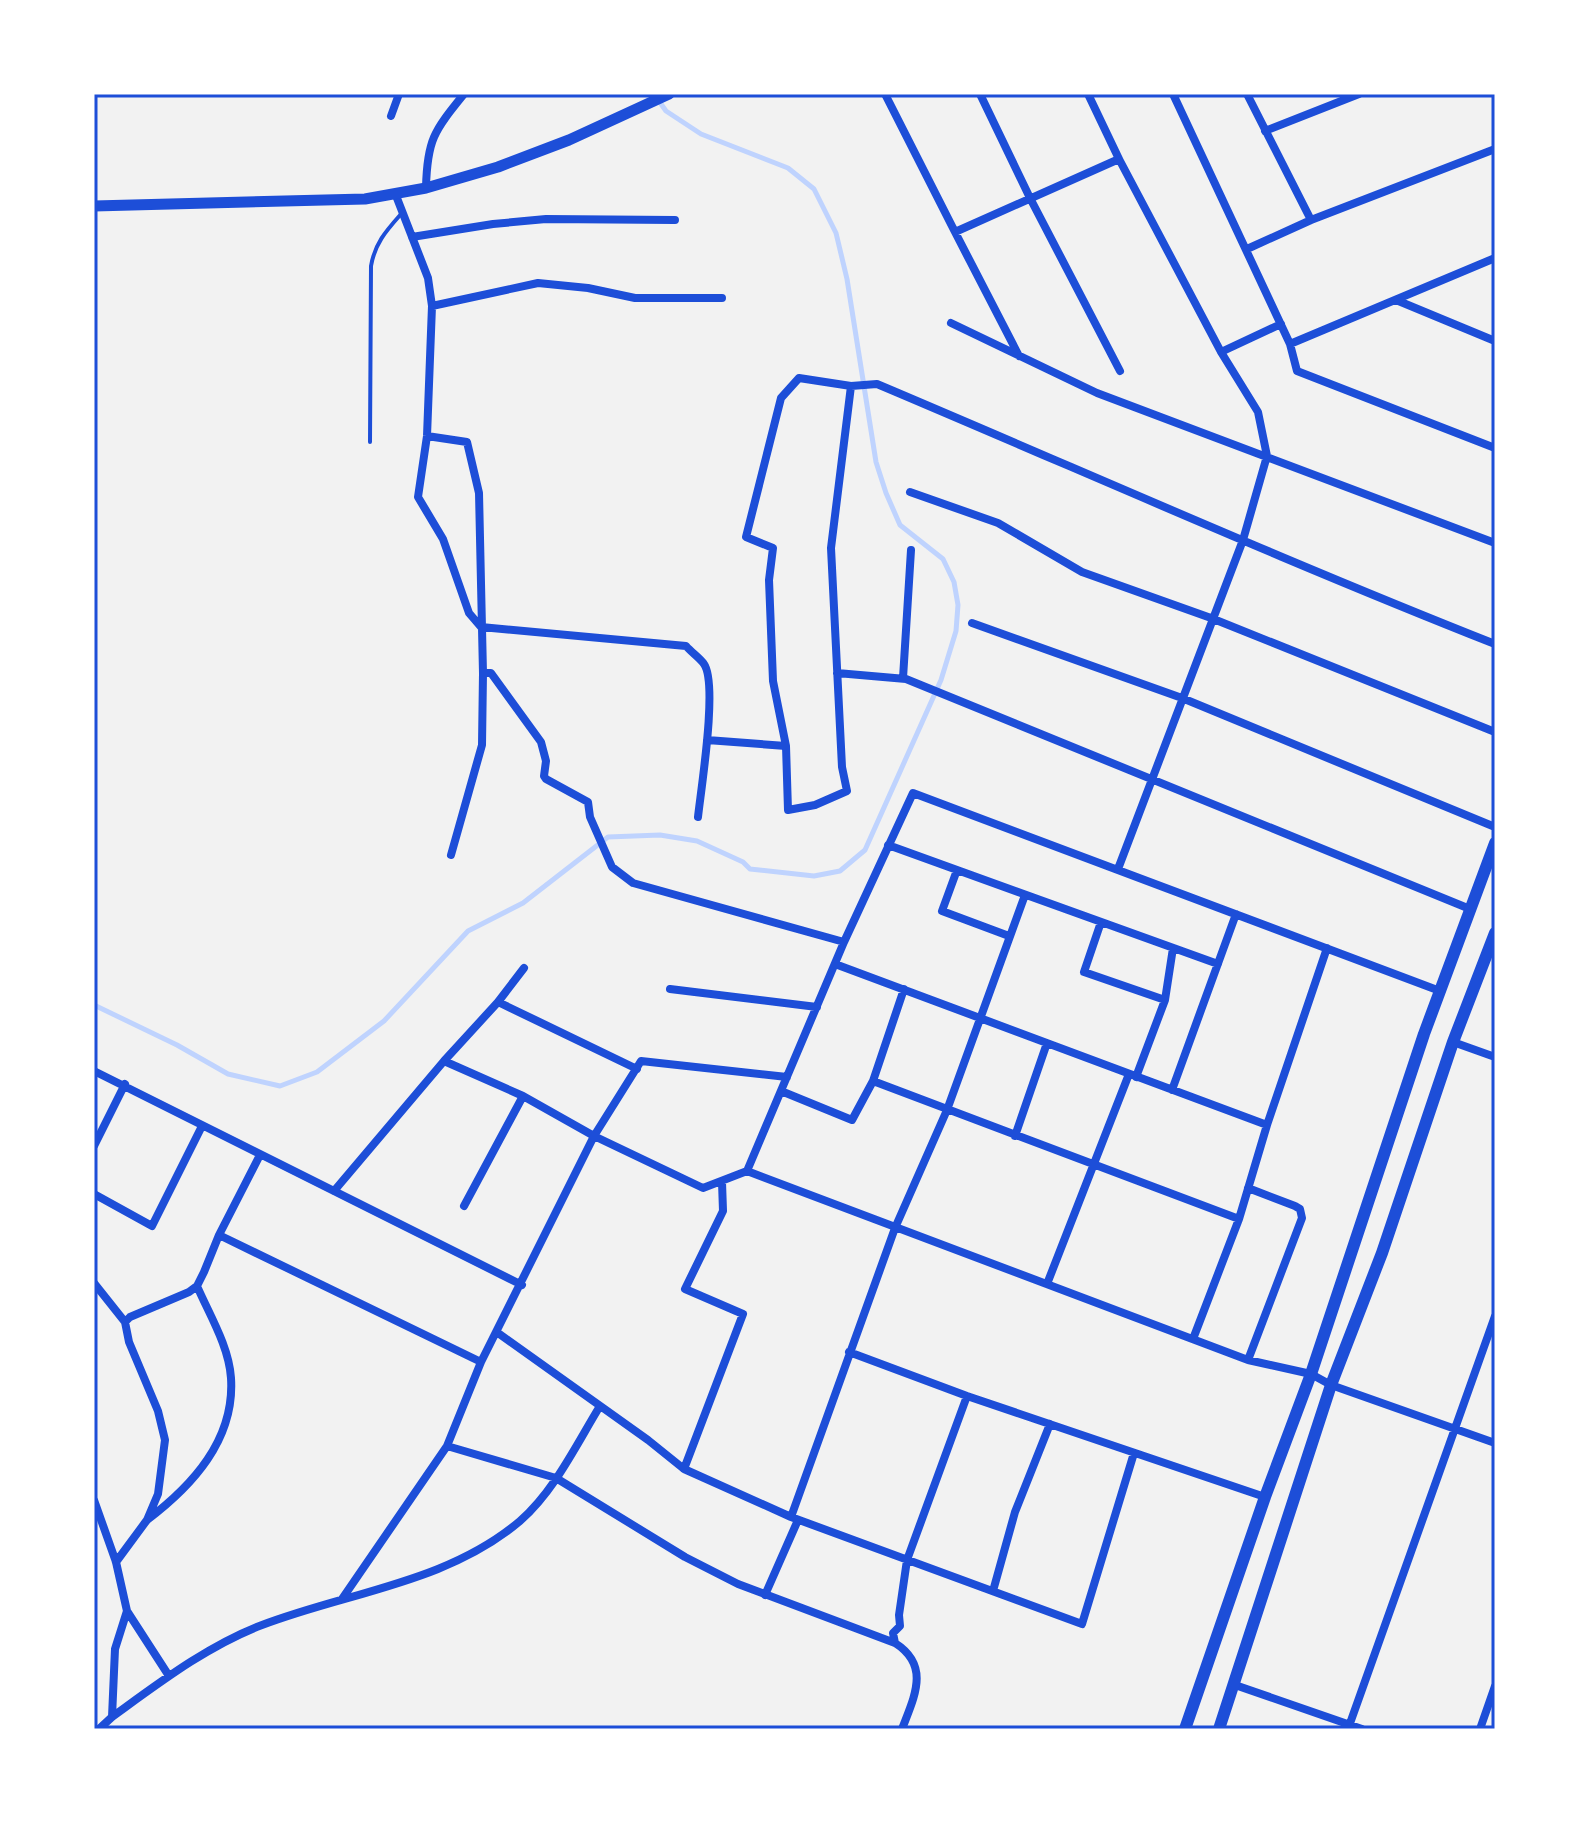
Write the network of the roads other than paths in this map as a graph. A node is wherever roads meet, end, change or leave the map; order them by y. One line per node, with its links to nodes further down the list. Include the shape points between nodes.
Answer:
1 (399, 94): 10 (street)
2 (464, 94): 14 (street, via 427,152)
3 (669, 94): 14 (street, via 569,140)
4 (885, 94): 21 (street)
5 (980, 94): 16 (street)
6 (1088, 94): 13 (street)
7 (1173, 94): 23 (street)
8 (1247, 94): 11 (street)
9 (1359, 94): 11 (street)
10 (391, 116)
11 (1265, 131): 20 (street)
12 (1495, 149): 20 (street)
13 (1119, 159): 16 (street); 32 (street)
14 (426, 188): 15 (street)
15 (395, 193): 17 (street, via 365,199); 18 (street)
16 (1030, 198): 21 (street); 34 (street)
17 (94, 206)
18 (403, 213): 22 (street); 37 (lane, via 379,239 371,266)
19 (675, 220): 22 (street, via 546,219)
20 (1311, 220): 23 (street)
21 (955, 232): 33 (street)
22 (412, 237): 27 (street)
23 (1247, 249): 29 (street)
24 (1495, 258): 26 (street)
25 (722, 298): 27 (street, via 635,298 538,283)
26 (1396, 300): 30 (street); 31 (street)
27 (432, 306): 36 (street)
28 (951, 323): 33 (street)
29 (1281, 324): 31 (street); 32 (street)
30 (1495, 341)
31 (1290, 344): 38 (street, via 1297,371)
32 (1221, 352): 39 (street, via 1258,412)
33 (1019, 356): 39 (street, via 1097,393)
34 (1120, 371)
35 (854, 386): 41 (street, via 877,384); 49 (street, via 831,548); 54 (street, via 799,378 781,398 746,537 773,548 773,681)
36 (427, 436): 46 (street, via 418,497 443,539 469,613); 46 (street, via 467,442 479,493)
37 (370, 442)
38 (1495, 448)
39 (1267, 456): 41 (street); 42 (street)
40 (910, 492): 44 (street, via 998,523 1082,572)
41 (1243, 540): 44 (street); 47 (street)
42 (1495, 543)
43 (911, 550): 50 (street)
44 (1211, 618): 51 (street); 52 (street)
45 (972, 623): 51 (street)
46 (481, 627): 48 (street); 53 (street, via 686,646 705,664)
47 (1495, 644)
48 (483, 673): 60 (street, via 482,745); 69 (street, via 491,673 541,742 546,779 588,802 612,867 633,883)
49 (837, 673): 50 (street); 54 (street, via 847,791 788,810)
50 (903, 678): 55 (street)
51 (1182, 698): 55 (street); 57 (street)
52 (1495, 732)
53 (707, 740): 54 (street); 56 (street)
54 (786, 746)
55 (1151, 778): 61 (street); 64 (street)
56 (698, 817)
57 (1495, 827)
58 (1495, 843): 64 (main road)
59 (888, 845): 61 (street, via 913,793); 62 (street); 69 (street)
60 (451, 855)
61 (1118, 869): 65 (street)
62 (957, 870): 63 (street); 68 (street, via 942,911)
63 (1025, 895): 66 (street); 68 (street)
64 (1470, 909): 77 (main road)
65 (1236, 914): 71 (street); 73 (street)
66 (1101, 922): 70 (street); 78 (street, via 1084,972)
67 (1495, 933): 82 (main road)
68 (1009, 936): 81 (street)
69 (844, 942): 72 (street)
70 (1173, 948): 73 (street); 78 (street)
71 (1327, 948): 77 (street); 96 (street)
72 (835, 964): 76 (street); 80 (street)
73 (1218, 964): 92 (street)
74 (524, 968): 79 (street)
75 (670, 989): 80 (street)
76 (904, 989): 81 (street); 90 (street)
77 (1440, 991): 123 (main road)
78 (1165, 1000): 88 (street)
79 (498, 1002): 85 (street); 86 (street)
80 (817, 1007): 89 (street)
81 (979, 1018): 83 (street); 95 (street)
82 (1453, 1042): 84 (street); 124 (main road)
83 (1047, 1043): 88 (street); 99 (street)
84 (1495, 1057)
85 (444, 1061): 94 (street); 106 (street)
86 (637, 1069): 89 (street, via 641,1061); 98 (street)
87 (94, 1071): 91 (street)
88 (1132, 1076): 92 (street); 102 (street)
89 (787, 1077): 93 (street)
90 (873, 1081): 93 (street, via 852,1120); 95 (street)
91 (125, 1084): 97 (street); 100 (street)
92 (1172, 1090): 96 (street)
93 (781, 1091): 103 (street)
94 (523, 1096): 98 (street); 108 (street)
95 (947, 1110): 99 (street); 110 (street)
96 (1267, 1125): 105 (street)
97 (202, 1126): 101 (street); 107 (street, via 152,1226)
98 (594, 1136): 104 (street, via 703,1188); 114 (street)
99 (1015, 1136): 102 (street)
100 (94, 1146)
101 (260, 1155): 106 (street); 111 (street)
102 (1094, 1166): 109 (street); 113 (street)
103 (747, 1171): 104 (street); 110 (street)
104 (722, 1182): 132 (street, via 723,1211 685,1289 743,1314)
105 (1248, 1188): 109 (street); 121 (street, via 1295,1206 1302,1218)
106 (334, 1191): 114 (street)
107 (94, 1194)
108 (464, 1206)
109 (1239, 1219): 119 (street)
110 (895, 1228): 113 (street); 120 (street)
111 (219, 1235): 115 (street); 122 (street)
112 (94, 1283): 117 (street)
113 (1047, 1284): 119 (street)
114 (522, 1285): 118 (street)
115 (197, 1286): 117 (street); 137 (street, via 224,1348 230,1402 208,1461)
116 (1495, 1316): 128 (street)
117 (125, 1322): 137 (street, via 165,1440 158,1494)
118 (498, 1333): 122 (street); 126 (street)
119 (1193, 1339): 121 (street)
120 (849, 1352): 125 (street); 136 (street)
121 (1248, 1360): 123 (street)
122 (481, 1362): 130 (street)
123 (1311, 1374): 124 (street); 134 (main road)
124 (1331, 1385): 128 (street); 146 (main road)
125 (967, 1396): 127 (street); 138 (street)
126 (600, 1406): 132 (street); 133 (street)
127 (1050, 1424): 131 (street); 140 (street, via 1015,1512)
128 (1457, 1428): 129 (street); 149 (street)
129 (1495, 1443)
130 (447, 1446): 133 (street); 142 (street)
131 (1134, 1453): 134 (street); 140 (street, via 1082,1624)
132 (684, 1469): 136 (street)
133 (556, 1478): 141 (street, via 685,1557); 142 (street, via 520,1520 489,1543 421,1576)
134 (1265, 1497): 152 (main road)
135 (94, 1500): 139 (street)
136 (794, 1518): 138 (street); 141 (street)
137 (147, 1520): 139 (street)
138 (907, 1560): 140 (street); 144 (street)
139 (116, 1562): 143 (street)
140 (993, 1591)
141 (765, 1595): 144 (street)
142 (342, 1599): 145 (street, via 231,1638)
143 (127, 1611): 145 (street); 148 (street, via 115,1649)
144 (895, 1643): 151 (street, via 913,1661 918,1675)
145 (169, 1676): 148 (street)
146 (1235, 1685): 149 (street); 153 (main road)
147 (1495, 1686): 155 (street)
148 (112, 1717): 150 (street)
149 (1349, 1727): 154 (street)
150 (99, 1729)
151 (902, 1729)
152 (1185, 1729)
153 (1219, 1729)
154 (1362, 1729)
155 (1480, 1729)

